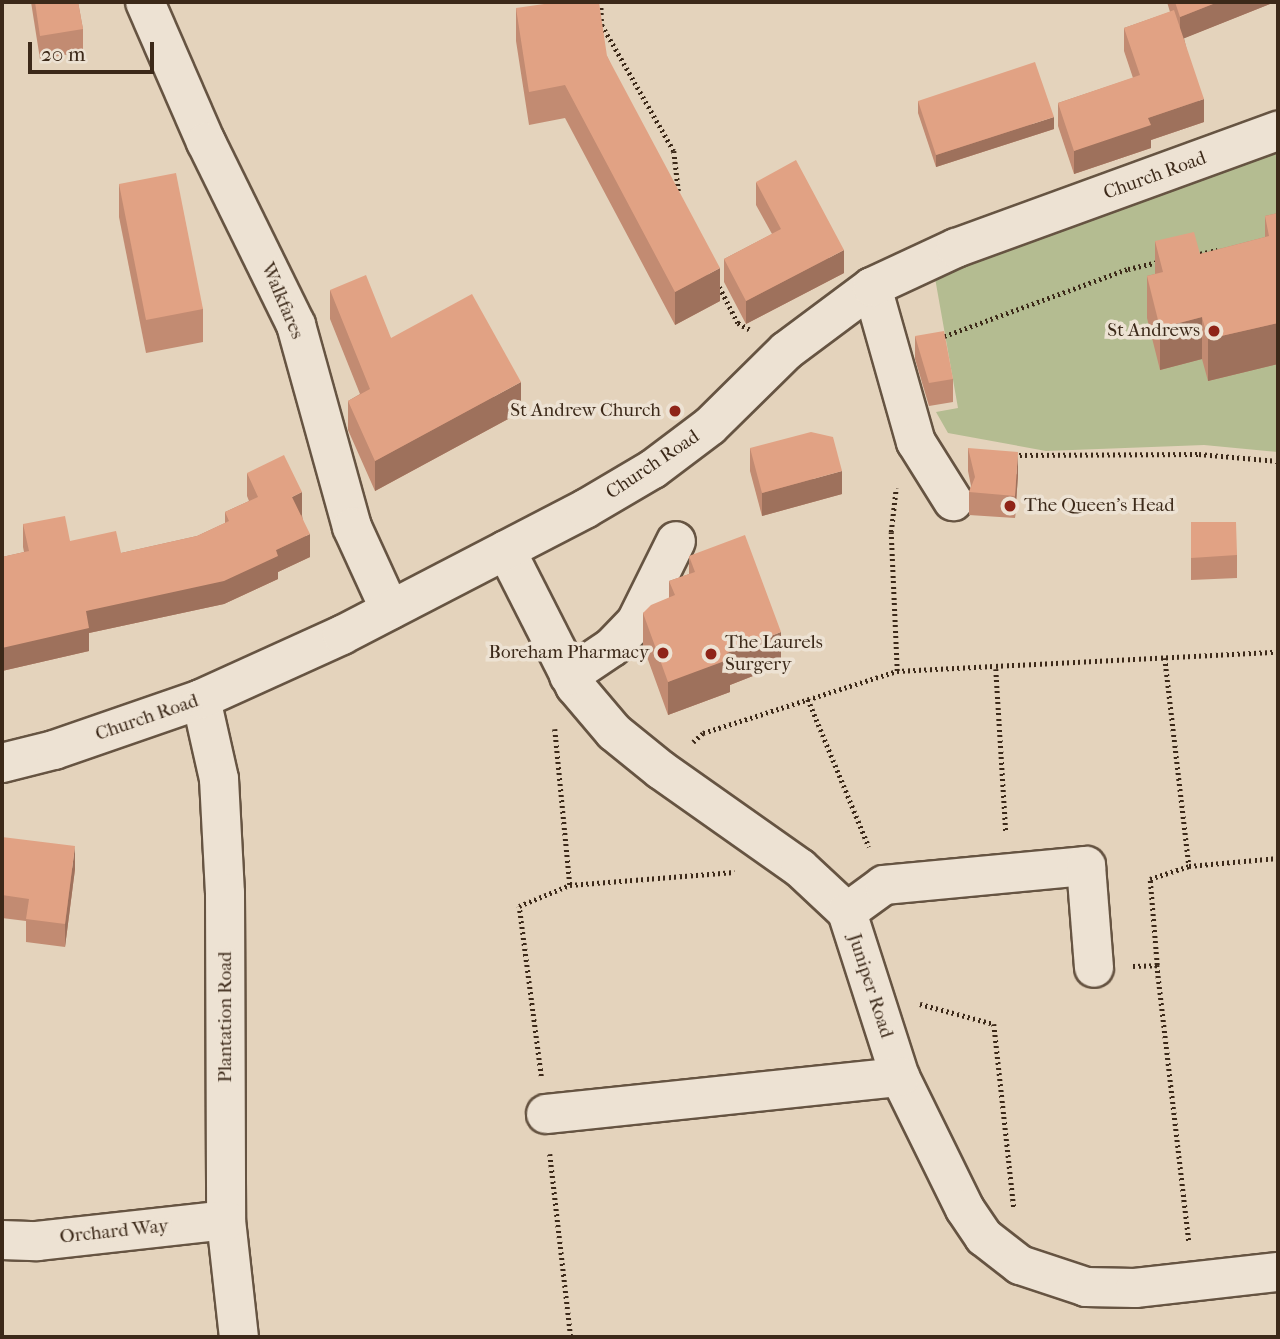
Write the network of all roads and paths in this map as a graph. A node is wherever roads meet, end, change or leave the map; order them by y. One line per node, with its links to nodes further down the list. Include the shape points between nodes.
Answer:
1 (145, 2): 18 (street, Walkfares, via 206,142 296,325 352,527)
2 (601, 2): 4 (path, via 602,25 674,151)
3 (1278, 131): 9 (street, Church Road, via 956,248)
4 (680, 198)
5 (1225, 248): 6 (path)
6 (1188, 256)
7 (1164, 261): 11 (path, via 1128,269 983,324)
8 (714, 275): 10 (path, via 738,323)
9 (872, 287): 10 (street, Church Road); 11 (street)
10 (786, 351): 17 (street, Church Road, via 710,426 653,469)
11 (891, 351): 12 (street)
12 (916, 442): 15 (street); 22 (path, via 895,490 891,532)
13 (1005, 454): 14 (path, via 1031,458 1199,454)
14 (1278, 461)
15 (953, 501)
16 (676, 541): 23 (street, via 636,622 611,648)
17 (506, 550): 18 (street, Church Road); 23 (street, Juniper Road)
18 (390, 610): 24 (street, Church Road)
19 (1278, 652): 20 (path)
20 (1166, 658): 21 (path); 30 (path)
21 (996, 669): 22 (path); 32 (path)
22 (897, 671): 25 (path)
23 (569, 676): 28 (street, Juniper Road, via 614,732)
24 (201, 699): 27 (street, Church Road, via 54,750); 41 (street, Plantation Road, via 219,779 225,893)
25 (808, 699): 28 (path, via 703,733); 34 (path)
26 (555, 724): 33 (path)
27 (2, 763)
28 (661, 770): 31 (street, Juniper Road)
29 (1278, 858): 30 (path)
30 (1189, 866): 36 (path, via 1150,878)
31 (800, 868): 33 (path); 35 (street, Juniper Road)
32 (1008, 872): 34 (street); 37 (street, via 1086,866)
33 (570, 884): 40 (path, via 519,906)
34 (884, 885): 35 (street)
35 (847, 912): 38 (street, Juniper Road)
36 (1157, 965): 37 (path); 45 (path)
37 (1094, 968)
38 (872, 990): 39 (street, Juniper Road); 43 (path, via 994,1024)
39 (900, 1077): 40 (street); 43 (street, Juniper Road, via 965,1209 984,1237)
40 (545, 1114): 47 (path)
41 (226, 1220): 42 (street, Orchard Way, via 37,1241); 46 (street, Plantation Road)
42 (2, 1240)
43 (1020, 1265): 45 (street, Juniper Road, via 1086,1287)
44 (1278, 1272): 45 (street, Juniper Road)
45 (1193, 1282)
46 (239, 1337)
47 (571, 1337)

